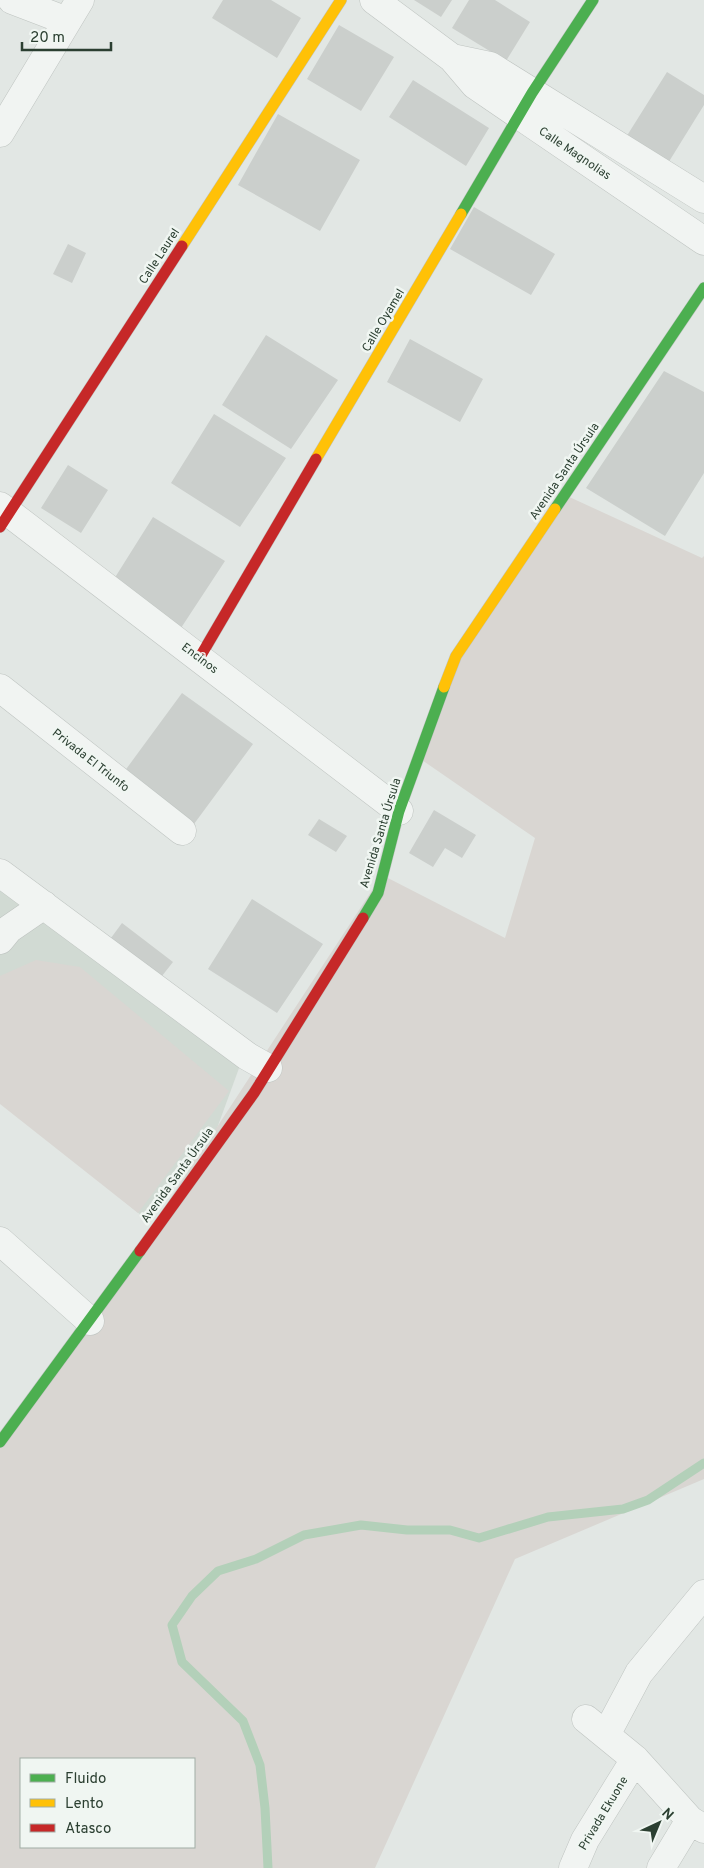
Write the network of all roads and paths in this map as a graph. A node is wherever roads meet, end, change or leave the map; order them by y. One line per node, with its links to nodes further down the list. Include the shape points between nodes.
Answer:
1 (12, 0): 5 (street)
2 (341, 0): 11 (street, Calle Laurel)
3 (374, 0): 6 (street, Calle Magnolias, via 452,58 475,85)
4 (593, 0): 6 (street, Calle Oyamel)
5 (74, 11): 7 (street)
6 (526, 104): 8 (street, Calle Magnolias); 9 (street, Calle Magnolias); 12 (street, Calle Oyamel)
7 (0, 132)
8 (704, 199)
9 (704, 242)
10 (704, 288): 14 (street, Avenida Santa Úrsula, via 456,656)
11 (3, 516): 12 (street, Encinos)
12 (200, 657): 14 (street, Encinos)
13 (0, 688): 15 (street, Privada El Triunfo)
14 (399, 811): 19 (street, Avenida Santa Úrsula, via 378,893)
15 (182, 831)
16 (0, 873): 17 (street)
17 (44, 905): 18 (street, via 9,929); 19 (street, via 247,1056)
18 (0, 940)
19 (268, 1068): 21 (street, Avenida Santa Úrsula, via 254,1093)
20 (0, 1241): 21 (street)
21 (90, 1321): 22 (street, Avenida Santa Úrsula)
22 (0, 1442)
23 (704, 1594): 24 (street, via 596,1727)
24 (635, 1759): 25 (street); 26 (street, Privada Ekuone, via 585,1840)
25 (697, 1824): 27 (street)
26 (573, 1868)
27 (661, 1868)

